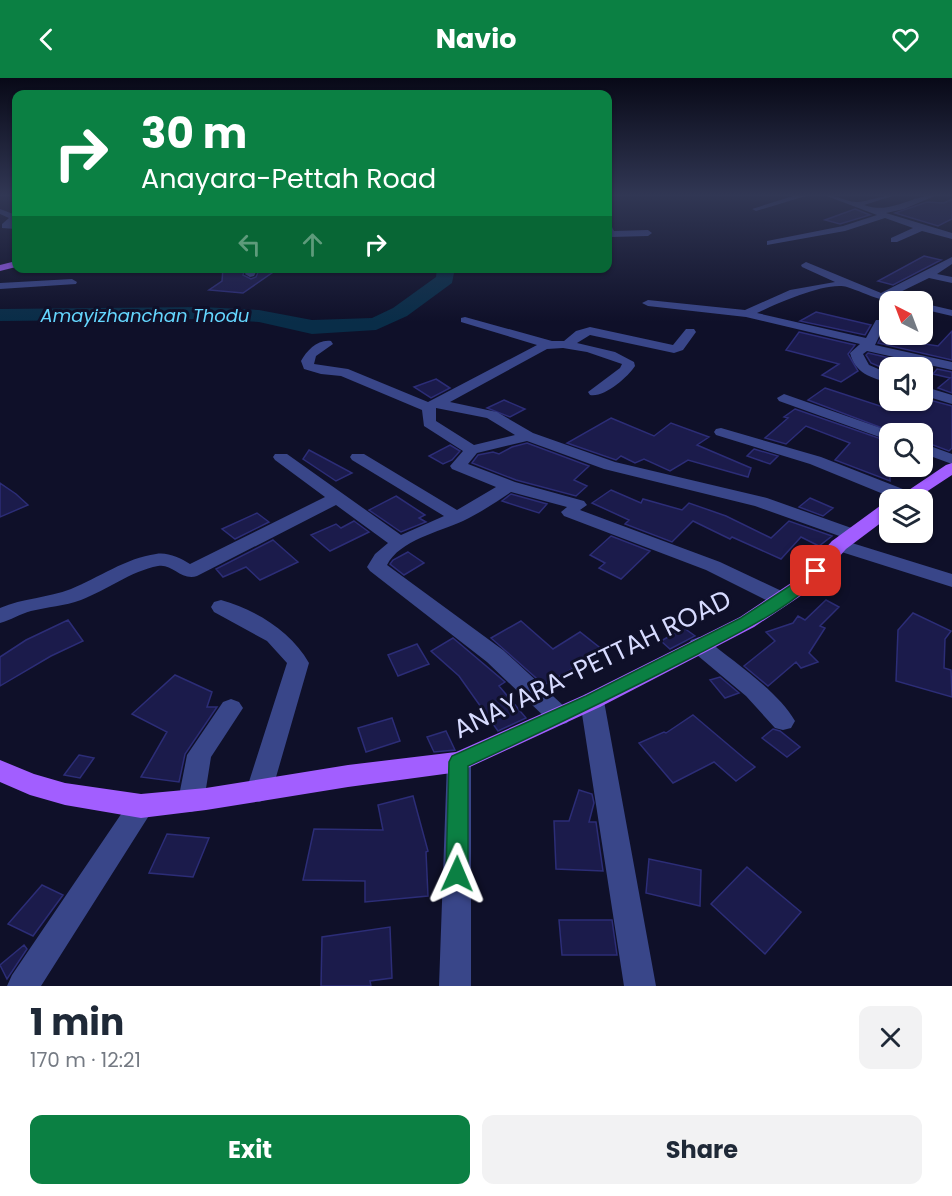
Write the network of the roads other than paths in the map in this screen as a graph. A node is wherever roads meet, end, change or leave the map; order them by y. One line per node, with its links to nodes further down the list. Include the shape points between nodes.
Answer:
1 (798, 237): 4 (street)
2 (900, 237): 3 (street)
3 (894, 240)
4 (770, 243)
5 (952, 260): 7 (street)
6 (806, 265): 10 (street)
7 (928, 275): 8 (street); 12 (street)
8 (952, 280)
9 (72, 282): 11 (street)
10 (846, 283): 13 (street); 16 (street, via 794,292)
11 (0, 286)
12 (895, 291)
13 (879, 296)
14 (648, 303): 16 (street)
15 (933, 309): 17 (street)
16 (746, 314): 24 (street)
17 (952, 314)
18 (465, 320): 22 (street)
19 (879, 324): 24 (street)
20 (690, 332): 23 (street, via 677,348 671,349 590,331 580,333)
21 (327, 344): 31 (street, via 311,354 309,366 343,372)
22 (549, 344): 23 (street); 31 (street)
23 (567, 345): 27 (street, via 628,362 625,371)
24 (867, 345): 25 (street); 26 (street, via 856,353 863,368)
25 (952, 366)
26 (879, 375)
27 (595, 392)
28 (933, 394): 30 (street)
29 (784, 398): 33 (street)
30 (952, 400)
31 (433, 405): 34 (street, via 492,415); 35 (street, via 429,423)
32 (721, 432): 43 (street, via 829,464)
33 (879, 432)
34 (528, 436): 35 (street); 47 (street, via 610,466 761,502)
35 (472, 450): 41 (street, via 458,466)
36 (933, 452): 39 (street)
37 (280, 457): 44 (street)
38 (358, 457): 46 (street)
39 (952, 459)
40 (952, 468): 42 (main road, ANAYARA-PETTAH ROAD)
41 (509, 486): 46 (street); 50 (street, via 713,566)
42 (919, 489)
43 (879, 490)
44 (336, 498): 48 (street); 52 (street, via 190,572 171,561 158,559 74,595 30,604)
45 (879, 516): 47 (main road, ANAYARA-PETTAH ROAD)
46 (457, 517): 48 (street)
47 (845, 539): 49 (street); 50 (main road, ANAYARA-PETTAH ROAD, via 804,584)
48 (400, 543): 56 (street, via 380,556 376,567 495,656)
49 (952, 580)
50 (782, 599): 53 (main road, ANAYARA-PETTAH ROAD, via 747,622)
51 (221, 608): 60 (street, via 280,639 298,663)
52 (0, 616)
53 (699, 645): 54 (main road, ANAYARA-PETTAH ROAD); 57 (street, via 754,690)
54 (592, 701): 56 (main road, ANAYARA-PETTAH ROAD); 65 (street)
55 (231, 708): 61 (street, via 199,756)
56 (559, 716): 58 (main road, ANAYARA-PETTAH ROAD)
57 (783, 722)
58 (459, 762): 60 (main road, ANAYARA-PETTAH ROAD); 64 (street)
59 (2, 775): 62 (main road, ANAYARA-PETTAH ROAD, via 65,794)
60 (259, 791): 61 (main road, ANAYARA-PETTAH ROAD)
61 (191, 801): 62 (main road, ANAYARA-PETTAH ROAD)
62 (141, 806): 63 (street)
63 (23, 986)
64 (455, 986)
65 (640, 986)

